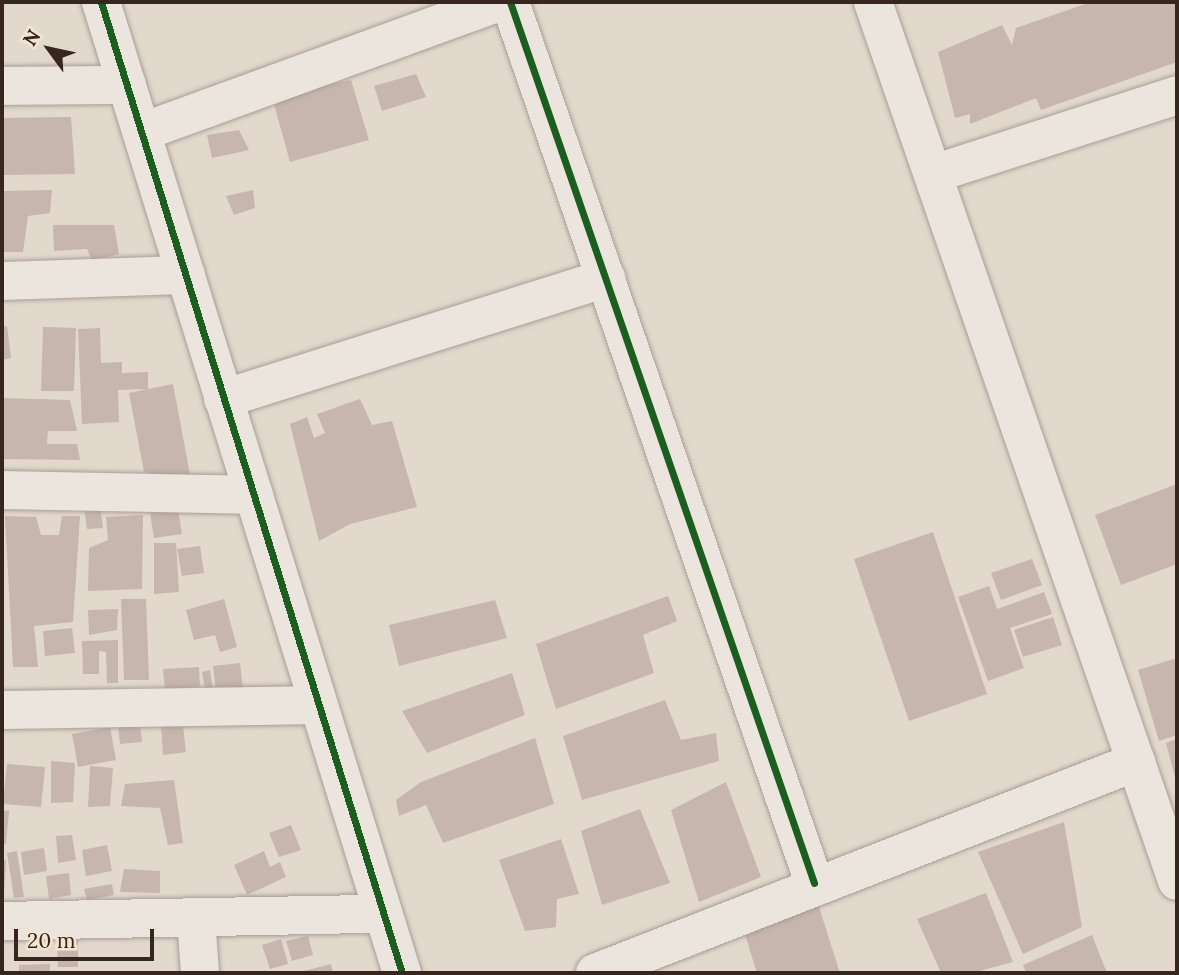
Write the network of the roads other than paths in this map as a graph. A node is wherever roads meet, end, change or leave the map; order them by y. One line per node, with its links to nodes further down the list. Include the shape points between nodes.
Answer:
1 (101, 2): 5 (street)
2 (499, 2): 8 (street)
3 (510, 2): 11 (street)
4 (873, 2): 9 (street)
5 (127, 85): 6 (street); 8 (street)
6 (2, 86)
7 (1177, 95): 9 (street)
8 (142, 132): 10 (street)
9 (933, 174): 18 (street)
10 (186, 275): 12 (street); 13 (street)
11 (606, 278): 13 (street); 20 (street)
12 (2, 281)
13 (223, 399): 15 (street)
14 (2, 490): 15 (street)
15 (254, 495): 16 (street)
16 (318, 705): 17 (street); 21 (street)
17 (2, 710)
18 (1136, 762): 19 (street); 20 (street)
19 (1177, 881)
20 (814, 883): 26 (street)
21 (383, 914): 22 (street); 25 (street)
22 (196, 918): 23 (street); 24 (street)
23 (2, 921)
24 (200, 973)
25 (402, 973)
26 (594, 973)

